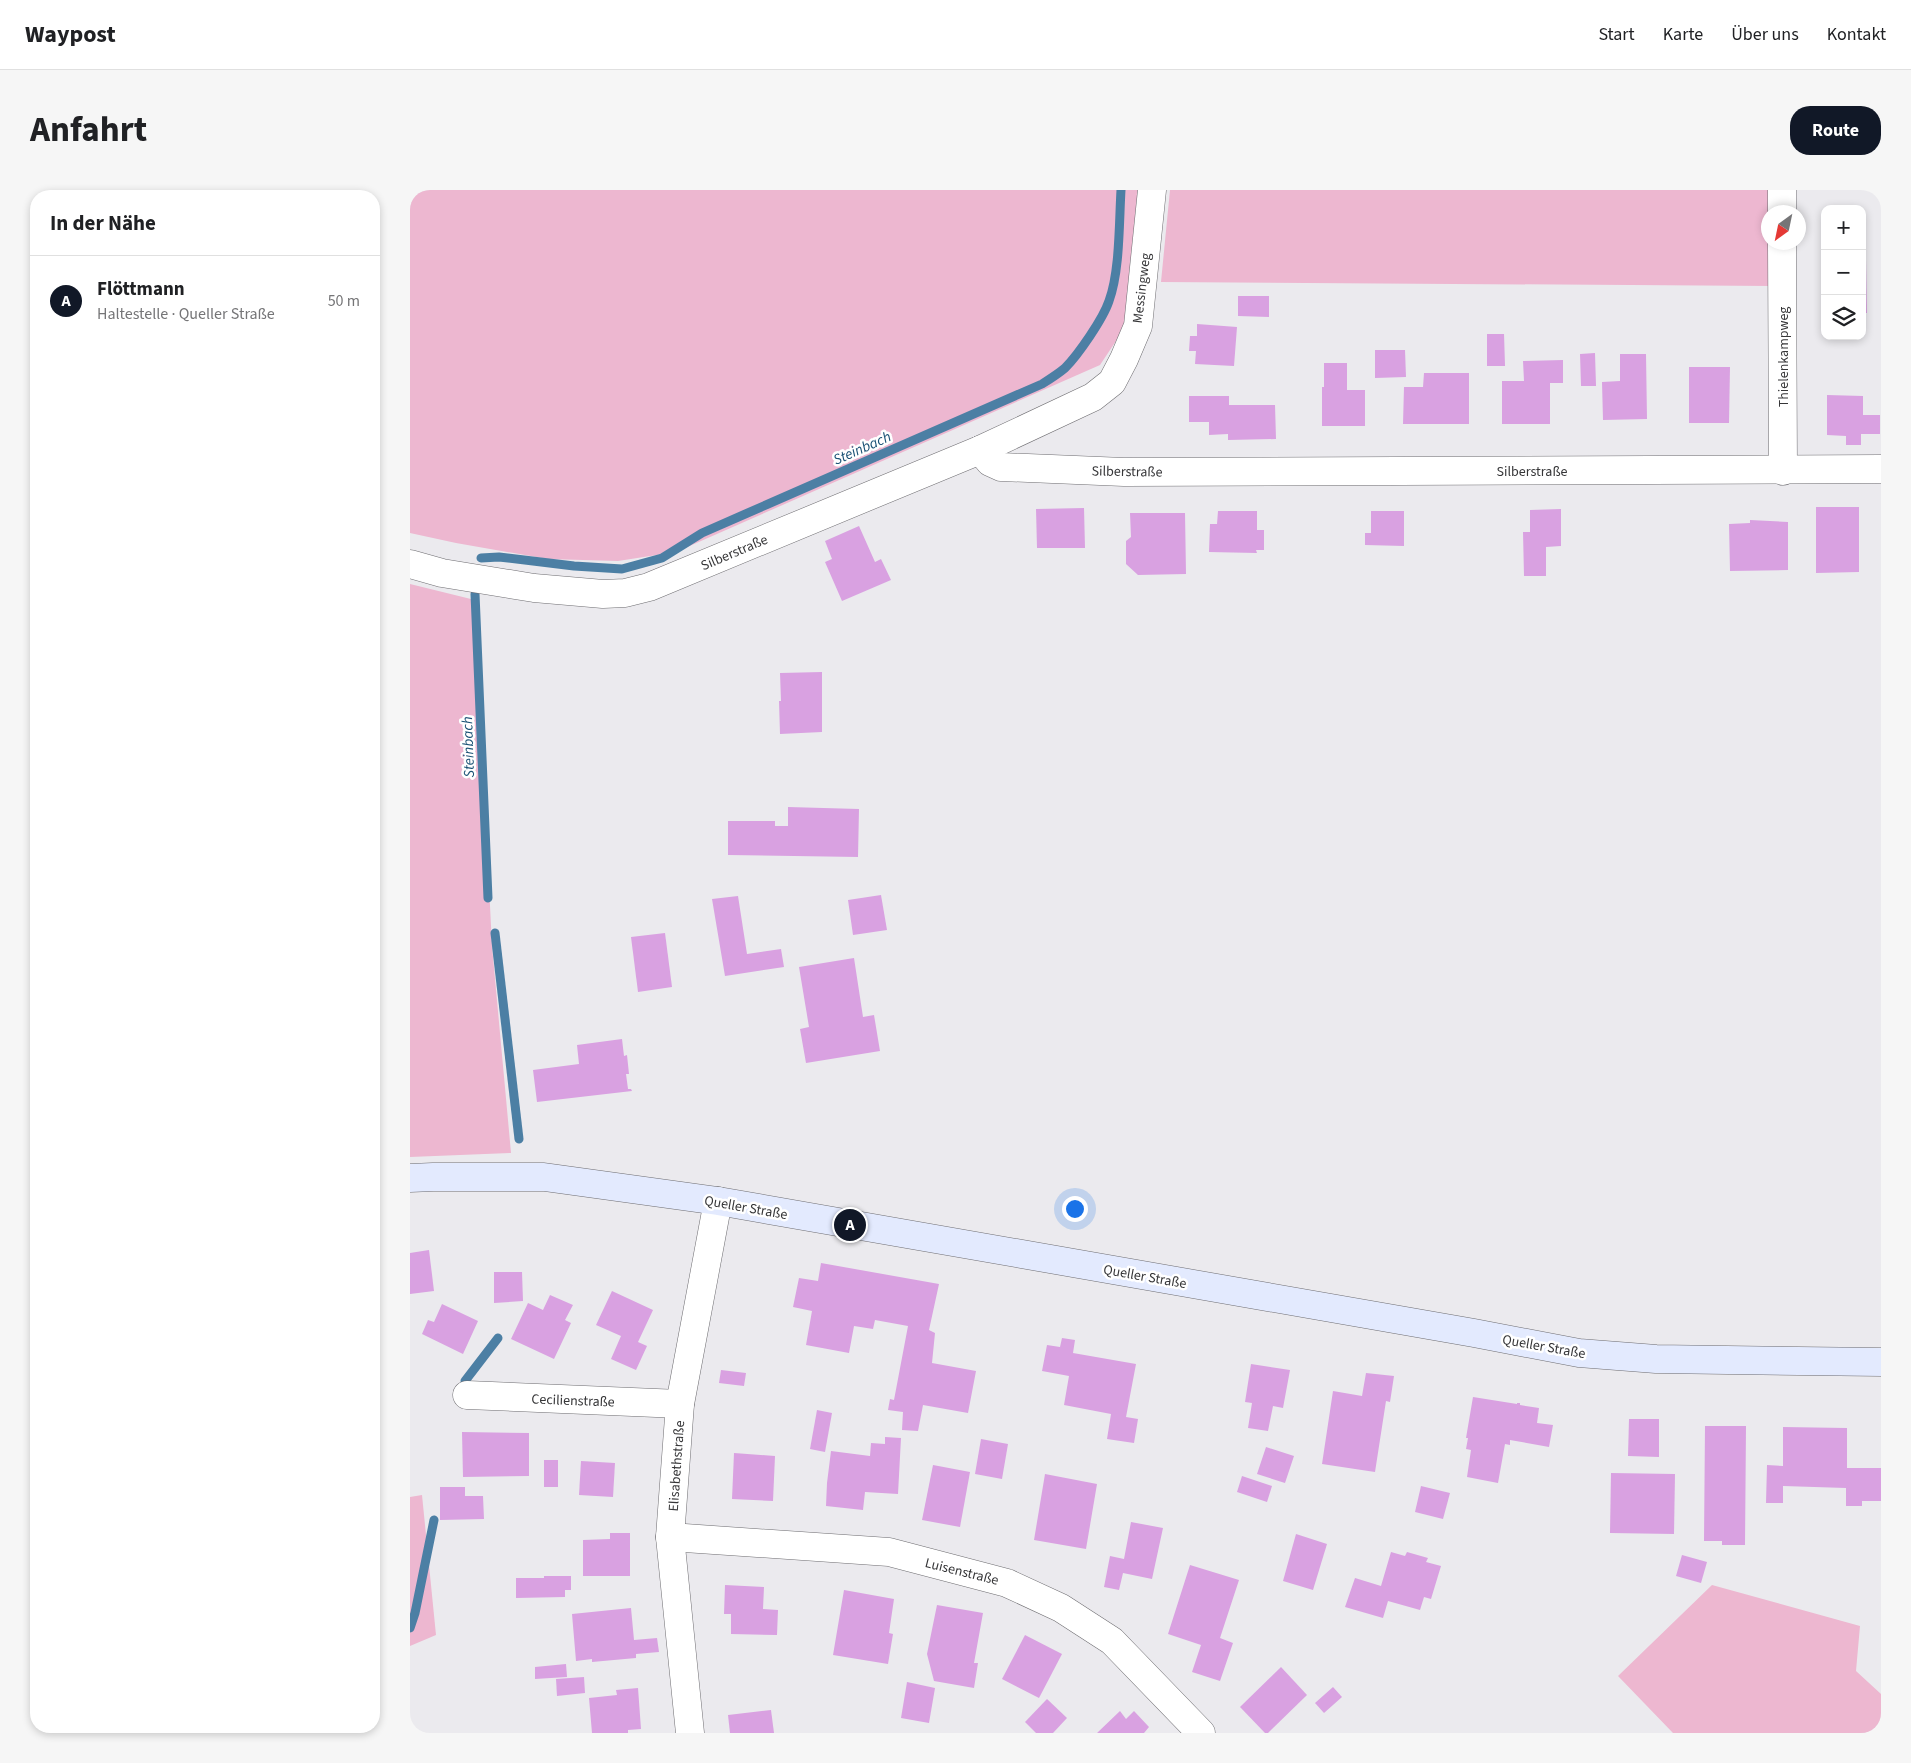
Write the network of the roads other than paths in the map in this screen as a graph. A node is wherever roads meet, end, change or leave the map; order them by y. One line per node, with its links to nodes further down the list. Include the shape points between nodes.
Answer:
1 (1152, 190): 5 (street, Messingweg, via 1138,326 1112,382 1093,397)
2 (1782, 190): 3 (street)
3 (1782, 205)
4 (1782, 250): 7 (street, Thielenkampweg)
5 (980, 450): 7 (street, Silberstraße, via 990,462 1001,467 1124,472); 8 (street, Silberstraße, via 650,587 625,593 534,588 442,573)
6 (1881, 469): 7 (street, Silberstraße)
7 (1783, 471)
8 (410, 564)
9 (410, 1178): 10 (street, Queller Straße, via 544,1176)
10 (718, 1202): 11 (street, Queller Straße, via 1579,1353 1656,1359); 13 (street, Elisabethstraße)
11 (1881, 1362)
12 (466, 1395): 13 (street, Cecilienstraße)
13 (680, 1404): 14 (street, Elisabethstraße)
14 (670, 1537): 15 (street, Elisabethstraße); 16 (street, Luisenstraße, via 889,1552 1008,1583 1061,1608 1112,1641)
15 (690, 1733)
16 (1201, 1733)

